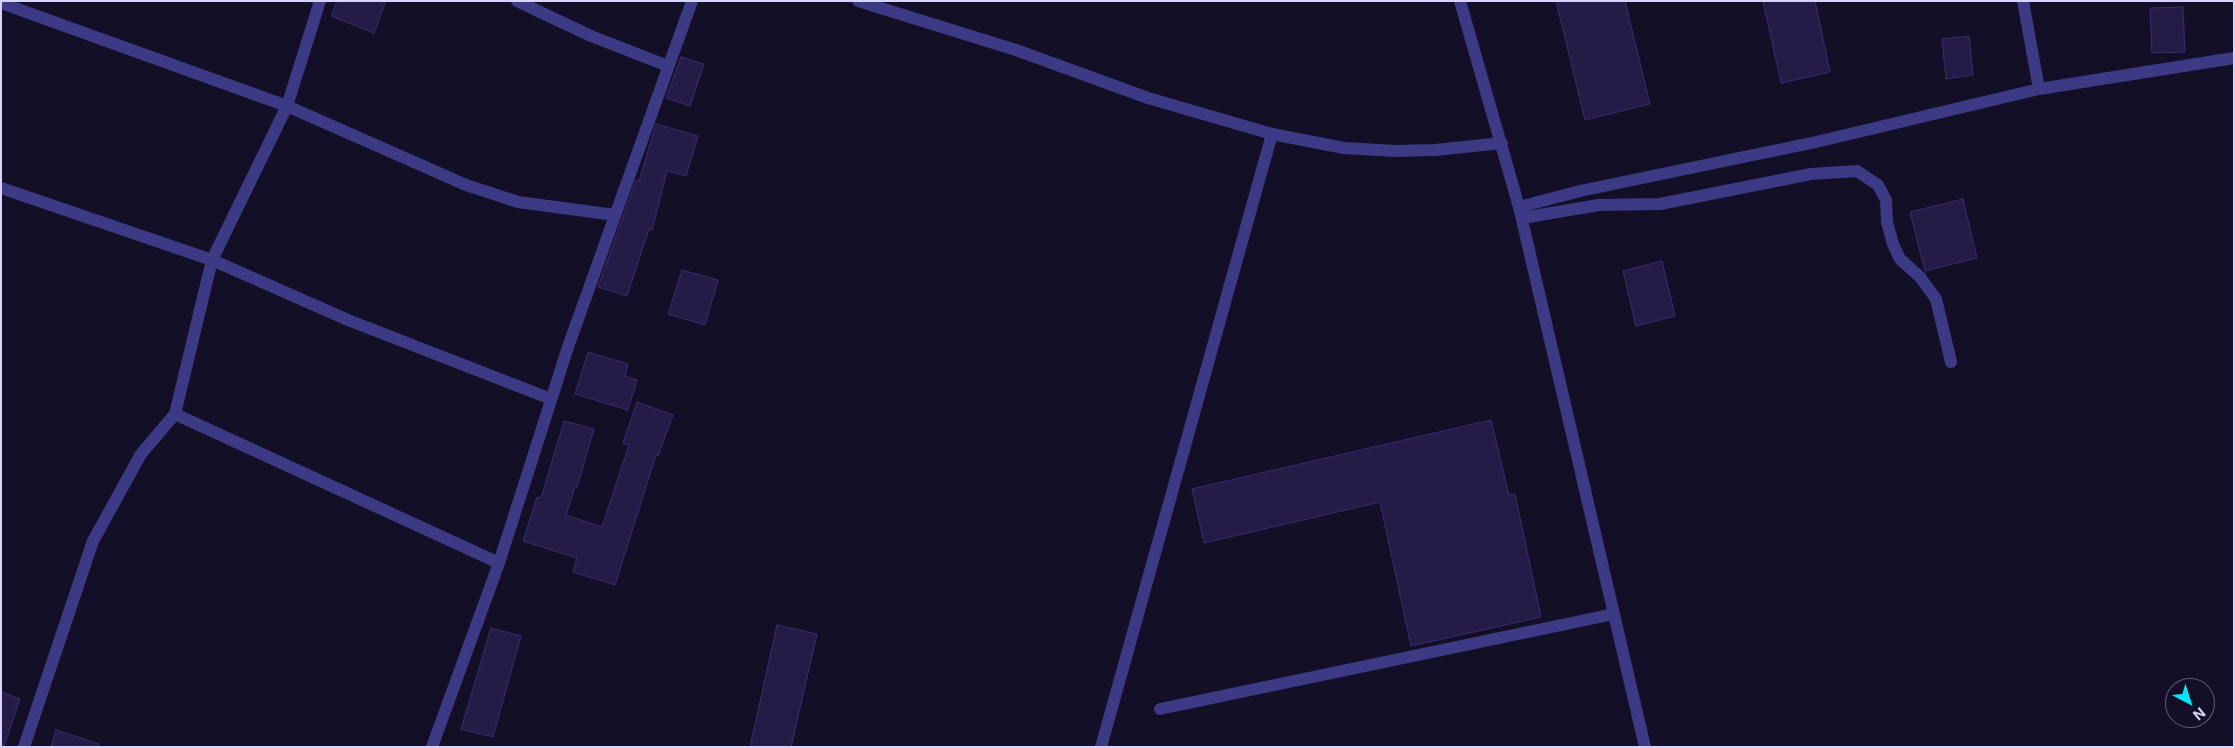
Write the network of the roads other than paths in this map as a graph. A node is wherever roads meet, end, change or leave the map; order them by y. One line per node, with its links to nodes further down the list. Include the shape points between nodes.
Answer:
1 (320, 1): 11 (street)
2 (517, 1): 9 (street, via 591,36)
3 (692, 1): 9 (street)
4 (858, 1): 12 (street, via 1016,50 1148,98)
5 (1460, 1): 13 (street)
6 (2023, 1): 10 (street)
7 (1, 3): 11 (street)
8 (2234, 58): 10 (street)
9 (668, 66): 16 (street)
10 (2039, 89): 15 (street, via 1816,142 1580,191)
11 (287, 106): 16 (street, via 466,186 518,202); 17 (street)
12 (1272, 134): 13 (street, via 1344,148 1394,151); 26 (street)
13 (1502, 144): 15 (street)
14 (1, 188): 17 (street)
15 (1520, 213): 18 (street, via 1599,205 1660,204 1812,174 1858,172 1878,184 1886,200 1891,237 1900,259 1920,277 1936,299); 22 (street)
16 (614, 215): 19 (street)
17 (212, 260): 19 (street, via 348,320); 20 (street)
18 (1951, 362)
19 (551, 399): 21 (street)
20 (175, 414): 21 (street); 24 (street, via 141,454 94,541)
21 (498, 563): 25 (street)
22 (1614, 614): 23 (street); 27 (street)
23 (1160, 709)
24 (24, 747)
25 (432, 747)
26 (1101, 747)
27 (1645, 747)

